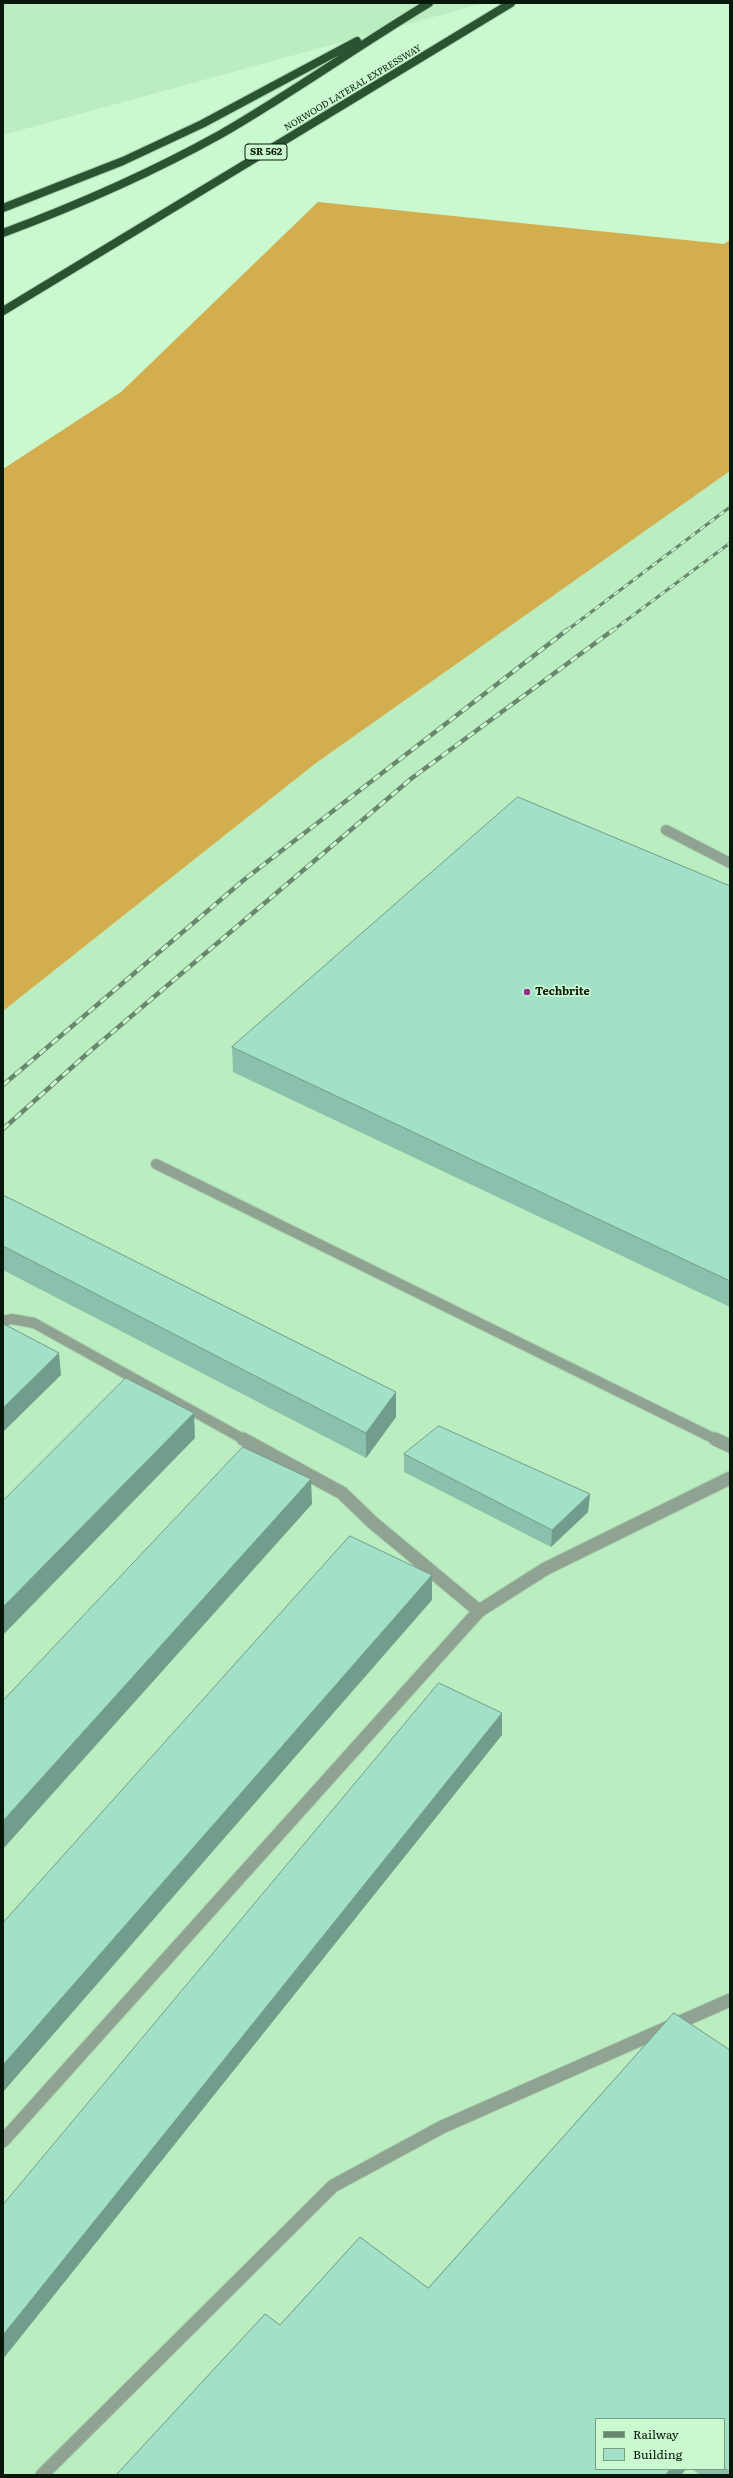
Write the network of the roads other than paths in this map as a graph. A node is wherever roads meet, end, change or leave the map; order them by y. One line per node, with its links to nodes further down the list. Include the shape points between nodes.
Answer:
1 (429, 3): 3 (highway)
2 (511, 3): 6 (highway, NORWOOD LATERAL EXPRESSWAY / SR 562)
3 (412, 13): 4 (highway, via 116,164); 5 (highway, via 248,118 165,163 90,198)
4 (3, 208)
5 (3, 233)
6 (20, 302): 7 (highway); 8 (highway)
7 (3, 311)
8 (3, 316)
9 (666, 830): 10 (lane)
10 (730, 863)
11 (156, 1164): 13 (lane)
12 (3, 1321): 15 (lane, via 12,1319 34,1323 342,1493 372,1522)
13 (730, 1446)
14 (730, 1478): 15 (lane, via 545,1569)
15 (479, 1611): 17 (lane)
16 (730, 2000): 18 (lane, via 442,2127 333,2186)
17 (3, 2141)
18 (42, 2475)

